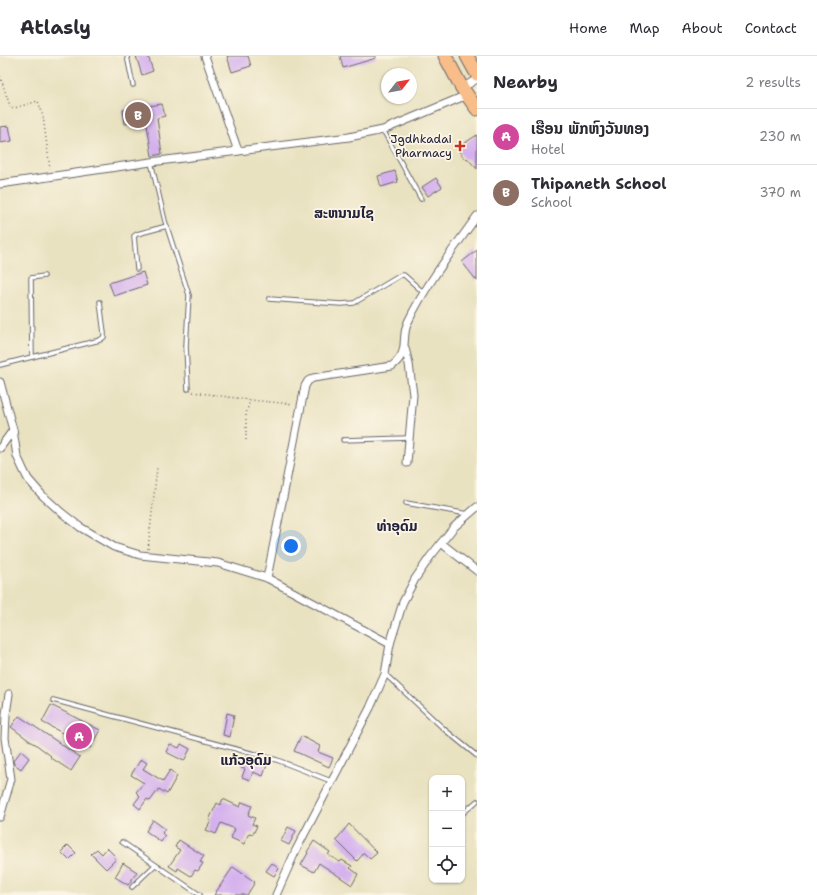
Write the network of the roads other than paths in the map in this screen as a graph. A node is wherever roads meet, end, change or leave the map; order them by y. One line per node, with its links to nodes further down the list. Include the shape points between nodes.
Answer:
1 (127, 56): 7 (lane)
2 (205, 56): 11 (street)
3 (445, 56): 8 (highway)
4 (467, 56): 5 (highway)
5 (477, 74)
6 (477, 79): 8 (street)
7 (133, 85)
8 (465, 92): 9 (highway); 10 (street)
9 (477, 109)
10 (383, 130): 11 (street, via 342,138); 14 (lane)
11 (238, 151): 12 (street)
12 (151, 162): 13 (street); 16 (lane)
13 (0, 184)
14 (421, 199)
15 (477, 216): 19 (street)
16 (167, 226): 17 (lane, via 134,236); 26 (lane, via 189,295 186,346)
17 (137, 269)
18 (44, 276): 23 (lane, via 31,278)
19 (424, 293): 20 (lane, via 401,275 354,303); 22 (street, via 408,322)
20 (269, 299)
21 (100, 302): 23 (lane, via 104,337)
22 (405, 348): 28 (street, via 413,394); 37 (street, via 399,360 392,366 313,378 308,381)
23 (32, 357): 24 (lane)
24 (0, 365)
25 (0, 382): 27 (street)
26 (188, 389)
27 (13, 430): 30 (street); 37 (street, via 17,456 28,479 42,495 74,522 104,541 125,551 148,557 218,563)
28 (409, 438): 29 (lane); 31 (street)
29 (343, 440)
30 (0, 448)
31 (406, 462)
32 (406, 503): 34 (lane)
33 (477, 507): 34 (street)
34 (468, 514): 35 (street)
35 (441, 543): 36 (street); 38 (street, via 415,579 403,602)
36 (477, 571)
37 (267, 578): 38 (street)
38 (390, 644): 39 (street)
39 (385, 674): 42 (lane); 43 (street)
40 (9, 694): 46 (street, via 5,738 11,779)
41 (53, 700): 43 (lane, via 277,760)
42 (477, 756)
43 (331, 781): 51 (street)
44 (477, 801): 45 (lane)
45 (465, 811)
46 (0, 817)
47 (122, 842): 48 (lane)
48 (155, 865): 49 (lane); 50 (lane)
49 (132, 887)
50 (200, 895)
51 (276, 895)

